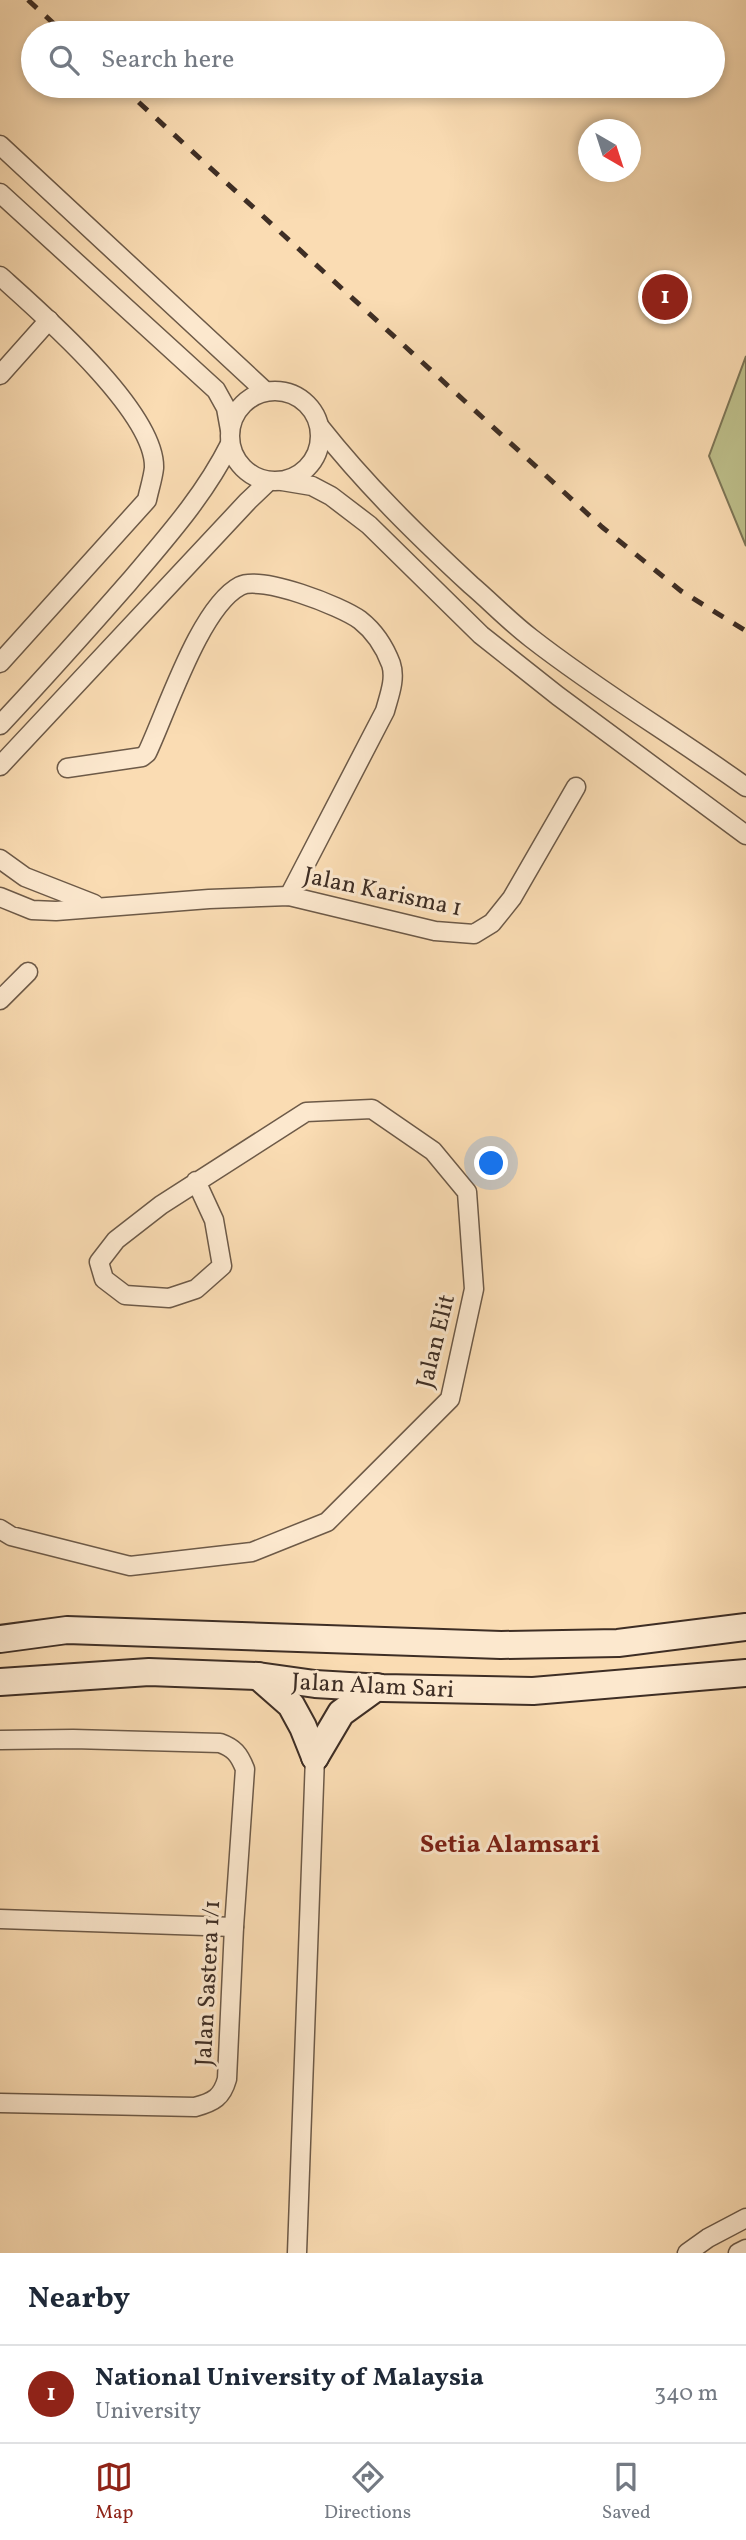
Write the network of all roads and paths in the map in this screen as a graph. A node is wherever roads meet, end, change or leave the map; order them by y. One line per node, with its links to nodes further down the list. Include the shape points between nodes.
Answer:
1 (0, 145): 6 (street)
2 (0, 193): 8 (street, via 216,390 226,408)
3 (0, 276): 4 (street)
4 (49, 320): 5 (street); 10 (street, via 125,404 146,436 154,467 147,500)
5 (0, 375)
6 (265, 391): 7 (street, via 279,390 306,402); 8 (street, via 236,412)
7 (320, 427): 9 (street, via 312,461 299,474); 15 (street, via 356,472 528,636)
8 (230, 437): 9 (street, via 243,469); 11 (street, via 218,468 189,511)
9 (275, 481): 12 (street, via 248,500); 16 (street, via 312,486 331,496 369,525 481,635)
10 (0, 663)
11 (0, 725)
12 (0, 766)
13 (66, 768): 18 (street, via 147,753 195,642 223,598 242,585 274,585 360,619 378,638 391,666 385,711)
14 (576, 787): 18 (street, Jalan Karisma 1, via 512,898 492,923 474,934 435,931)
15 (746, 787)
16 (746, 835)
17 (0, 859): 20 (street, Jalan Karisma 1, via 25,877)
18 (289, 896): 20 (street, Jalan Karisma 1)
19 (0, 897): 20 (street, Jalan Karisma 1, via 32,910)
20 (101, 906)
21 (28, 972): 22 (street)
22 (0, 1000)
23 (196, 1181): 23 (street, Jalan Elit, via 214,1220 222,1266 196,1289 169,1298 125,1295 104,1279 99,1262 116,1240); 24 (street, Jalan Elit, via 306,1112 372,1109 433,1151 467,1192 474,1289 450,1399 327,1522 252,1552 130,1566 11,1536)
24 (0, 1529)
25 (746, 1627): 26 (street, Jalan Alam Sari, via 618,1643 501,1645 67,1630)
26 (0, 1639)
27 (746, 1673): 30 (street, Jalan Alam Sari, via 533,1690)
28 (258, 1676): 29 (street, Jalan Alam Sari, via 149,1672); 30 (street, Jalan Alam Sari); 32 (street, via 291,1705)
29 (0, 1682)
30 (377, 1687): 32 (street, via 341,1713)
31 (0, 1740): 34 (street, Jalan Sastera 1/1, via 220,1743 232,1747 245,1769)
32 (315, 1757): 38 (street)
33 (0, 1919): 34 (street)
34 (233, 1927): 35 (street, Jalan Sastera 1/1, via 223,2094 195,2107)
35 (0, 2103)
36 (746, 2218): 39 (street)
37 (746, 2249): 40 (street)
38 (297, 2253)
39 (687, 2253)
40 (738, 2253)

